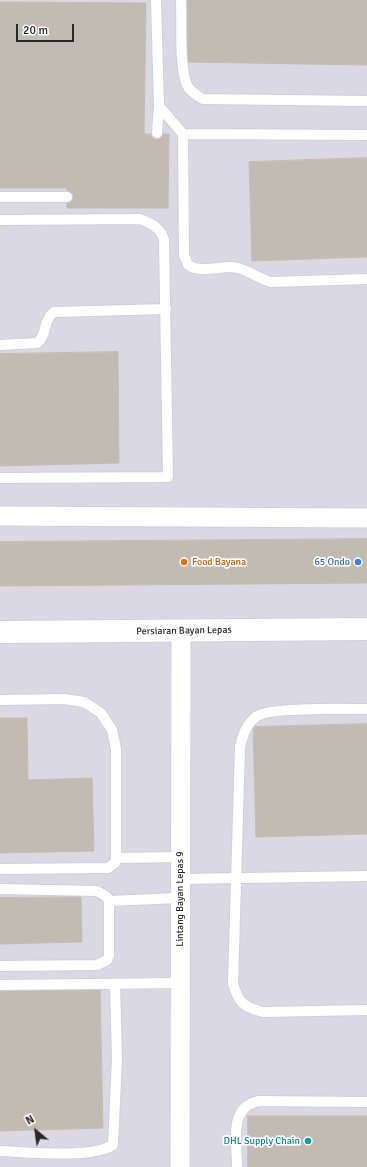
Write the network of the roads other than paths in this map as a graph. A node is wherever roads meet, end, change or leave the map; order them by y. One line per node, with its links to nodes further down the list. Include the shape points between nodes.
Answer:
1 (156, 0): 4 (lane)
2 (181, 0): 3 (lane, via 183,70 186,84 191,92 203,99)
3 (367, 101)
4 (159, 106): 5 (lane); 6 (lane)
5 (157, 134)
6 (183, 134): 7 (lane); 11 (lane, via 184,255 188,265 198,269 242,268 271,282)
7 (367, 135)
8 (0, 197): 9 (lane)
9 (67, 197)
10 (0, 220): 12 (lane, via 140,219 154,225 161,231 164,240)
11 (367, 279)
12 (166, 309): 13 (lane, via 54,312 46,321 44,335 37,343); 14 (lane, via 168,476)
13 (0, 345)
14 (0, 478)
15 (0, 516): 16 (street)
16 (367, 518)
17 (367, 629): 19 (street, Persiaran Bayan Lepas)
18 (0, 632): 19 (street, Persiaran Bayan Lepas)
19 (181, 632): 22 (street, Lintang Bayan Lepas 9)
20 (0, 700): 23 (lane, via 64,699 84,702 101,713 112,730 116,749)
21 (367, 708): 26 (lane, via 276,711 258,716 245,730 240,747)
22 (180, 857): 23 (lane); 27 (street, Lintang Bayan Lepas 9)
23 (116, 858): 24 (lane, via 115,863 108,868)
24 (0, 869)
25 (367, 876): 26 (lane)
26 (238, 878): 27 (lane); 35 (lane, via 234,984 237,998 248,1008 263,1012)
27 (180, 879): 29 (street, Lintang Bayan Lepas 9)
28 (0, 889): 30 (lane, via 97,891)
29 (180, 898): 30 (lane); 32 (street, Lintang Bayan Lepas 9)
30 (109, 901): 31 (lane, via 109,956 102,963)
31 (0, 966)
32 (181, 983): 33 (lane); 38 (street, Lintang Bayan Lepas 9)
33 (115, 984): 34 (lane); 37 (lane, via 113,1145 106,1150 90,1153)
34 (0, 985)
35 (367, 1010)
36 (367, 1102): 39 (lane, via 251,1103 243,1108 236,1124)
37 (0, 1151)
38 (180, 1167)
39 (237, 1167)

